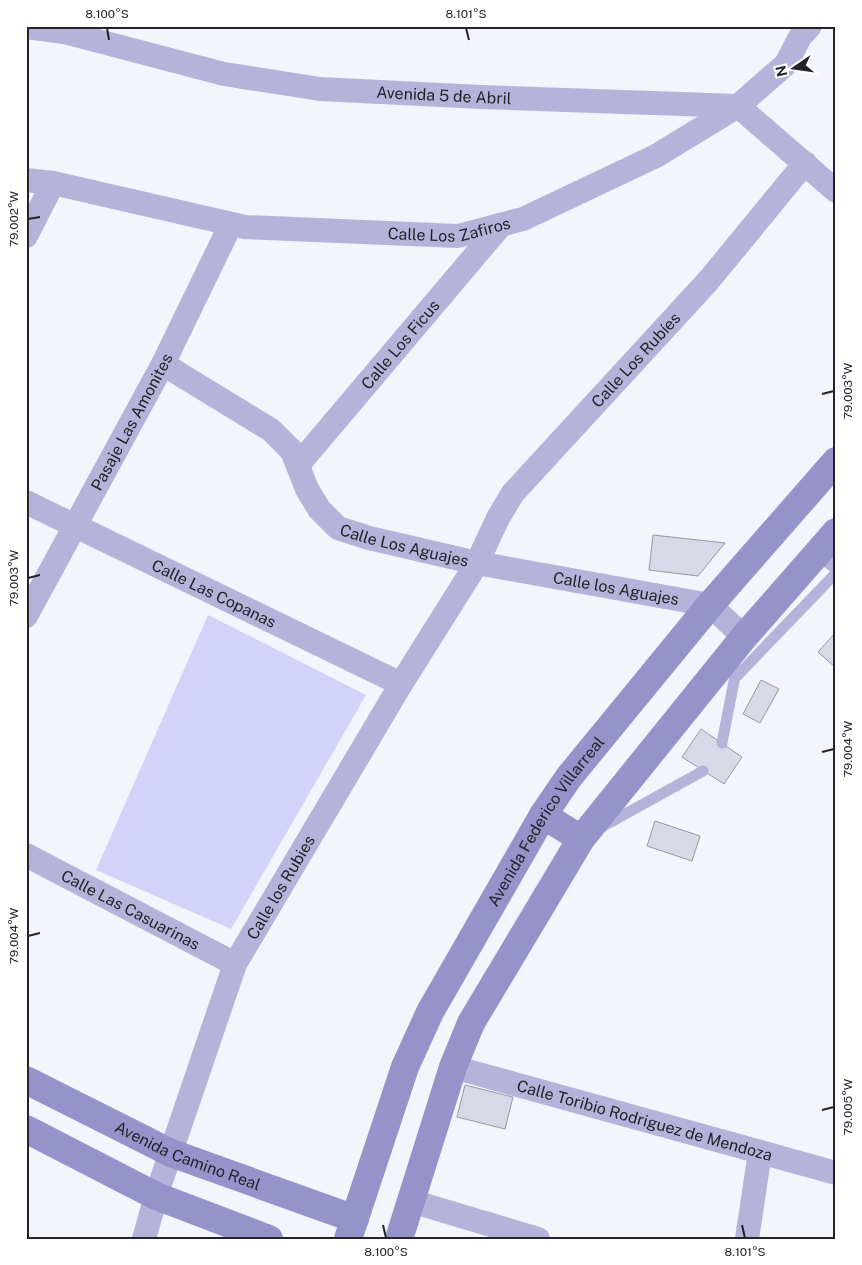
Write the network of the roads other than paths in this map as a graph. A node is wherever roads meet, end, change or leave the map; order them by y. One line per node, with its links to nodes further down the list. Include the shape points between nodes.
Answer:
1 (810, 26): 3 (street, Calle Los Zafiros, via 800,37 786,64)
2 (26, 27): 3 (street, Avenida 5 de Abril, via 64,32 224,74 320,89)
3 (738, 106): 4 (street); 9 (street, Calle Los Zafiros, via 656,156 523,219)
4 (805, 163): 7 (street); 17 (street, Calle Los Rubíes, via 709,280 513,493)
5 (26, 180): 6 (street, Calle Los Zafiros)
6 (53, 183): 8 (street, Calle Los Zafiros); 10 (street)
7 (836, 191)
8 (231, 224): 9 (street, Calle Los Zafiros, via 458,236); 11 (street, Pasaje Las Amonites)
9 (501, 225): 13 (street, Calle Los Ficus)
10 (26, 236)
11 (164, 364): 13 (street, Calle Los Aguajes, via 271,430 292,451); 15 (street, Pasaje Las Amonites)
12 (836, 460): 19 (main road, Avenida Federico Villarreal)
13 (298, 465): 17 (street, Calle Los Aguajes, via 319,509 338,528)
14 (26, 502): 15 (street, Calle Las Copanas)
15 (76, 526): 20 (street, Pasaje Las Amonites); 23 (street, Calle Las Copanas)
16 (831, 547): 21 (main road)
17 (477, 563): 19 (street, Calle los Aguajes); 23 (street, Calle los Rubies)
18 (836, 573): 22 (lane)
19 (710, 605): 21 (street); 26 (main road, Avenida Federico Villarreal, via 569,777)
20 (26, 616)
21 (744, 637): 22 (lane); 27 (main road)
22 (735, 678): 24 (lane)
23 (401, 684): 29 (street, Calle los Rubies)
24 (722, 743)
25 (703, 771): 27 (lane)
26 (542, 815): 27 (main road); 38 (main road, Avenida Federico Villarreal, via 430,1012 406,1067)
27 (581, 839): 30 (main road, via 471,1023)
28 (26, 855): 29 (street, Calle Las Casuarinas)
29 (235, 964): 34 (street, Calle los Rubies)
30 (453, 1067): 33 (street, Calle Toribio Rodriguez de Mendoza); 37 (main road)
31 (26, 1080): 34 (main road, Avenida Camino Real)
32 (26, 1129): 36 (main road)
33 (760, 1152): 35 (street, Calle Toribio Rodriguez de Mendoza); 43 (street)
34 (171, 1153): 36 (street, Calle los Rubies); 38 (main road, Avenida Camino Real)
35 (836, 1173)
36 (156, 1196): 39 (street, Calle los Rubies); 40 (main road)
37 (411, 1200): 41 (main road); 42 (street)
38 (352, 1229)
39 (144, 1239)
40 (270, 1239)
41 (399, 1239)
42 (538, 1239)
43 (747, 1239)

